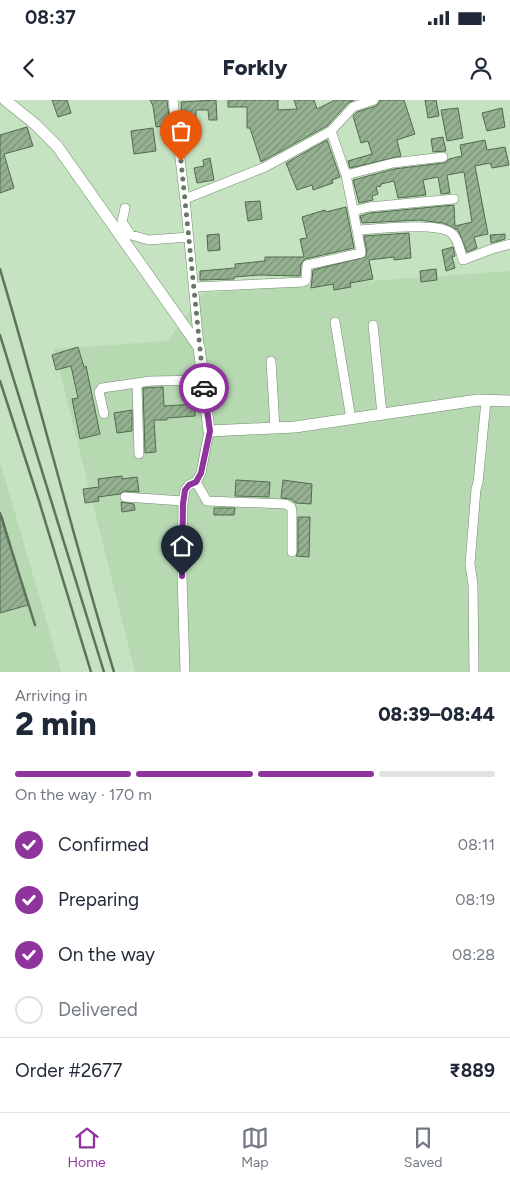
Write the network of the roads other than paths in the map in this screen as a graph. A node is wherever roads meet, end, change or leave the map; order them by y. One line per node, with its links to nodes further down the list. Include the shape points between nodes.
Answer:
1 (5, 100): 17 (street, via 57,146)
2 (173, 100): 7 (street)
3 (374, 100): 4 (street, via 353,107)
4 (332, 131): 6 (street); 7 (street, via 265,167)
5 (443, 157): 6 (street, via 393,162)
6 (346, 175): 10 (street)
7 (185, 199): 12 (street)
8 (454, 199): 10 (street)
9 (125, 208): 12 (street, via 122,222 131,235 149,240)
10 (353, 211): 11 (street)
11 (357, 230): 13 (street, via 429,226 449,231 455,237 463,260); 14 (street, via 361,253 307,265 303,282)
12 (189, 237): 14 (street)
13 (510, 244)
14 (193, 287): 17 (street)
15 (335, 322): 25 (street)
16 (373, 325): 24 (street)
17 (199, 348): 19 (street)
18 (271, 361): 26 (street)
19 (203, 380): 20 (street); 27 (street)
20 (137, 383): 23 (street, via 100,388); 28 (street)
21 (486, 400): 22 (street); 24 (street); 34 (street, via 470,564)
22 (510, 401)
23 (104, 414)
24 (382, 414): 25 (street)
25 (351, 419): 26 (street)
26 (275, 428): 27 (street)
27 (210, 431): 29 (street)
28 (139, 454)
29 (196, 482): 31 (street, via 185,490); 32 (street, via 207,501 285,504 291,507)
30 (125, 497): 31 (street)
31 (183, 501): 33 (street)
32 (292, 552)
33 (185, 672)
34 (474, 672)

